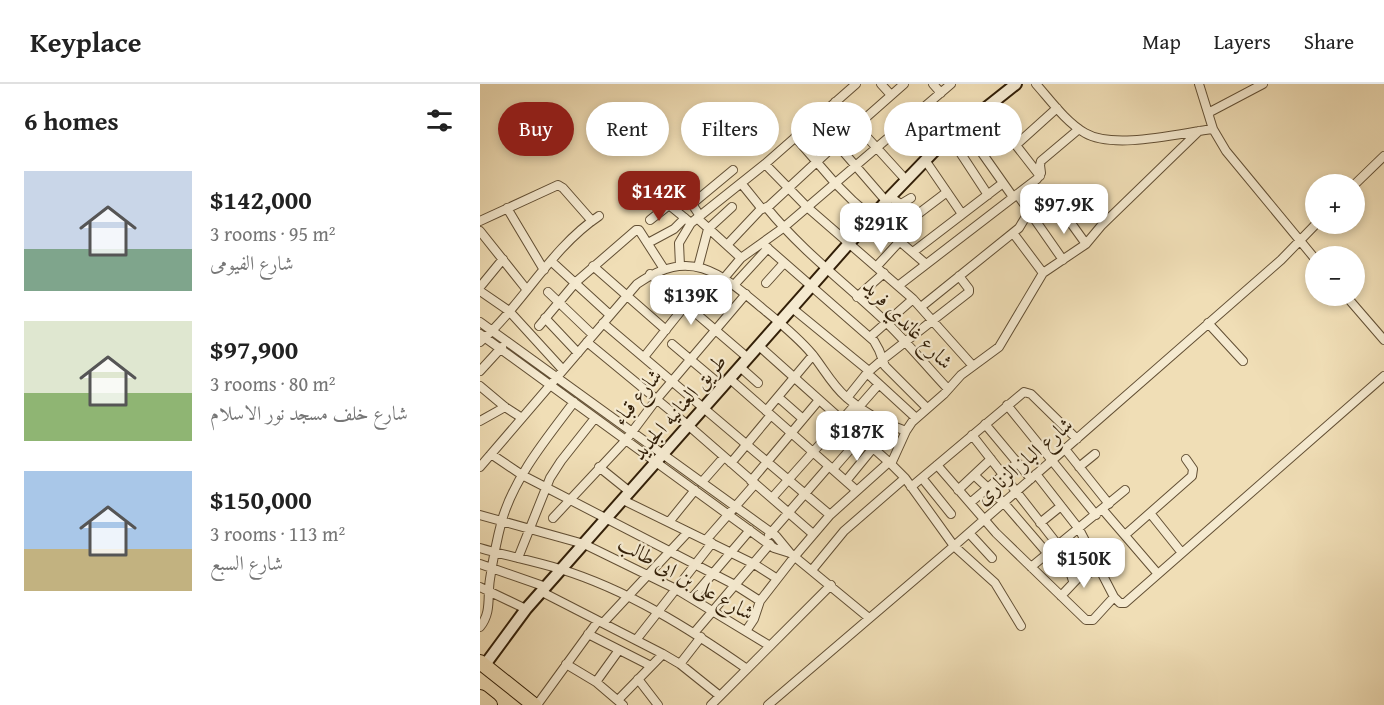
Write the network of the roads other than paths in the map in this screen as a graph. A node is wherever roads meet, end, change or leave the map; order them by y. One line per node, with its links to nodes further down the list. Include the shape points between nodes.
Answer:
1 (856, 84): 12 (street)
2 (881, 84): 11 (street)
3 (904, 84): 11 (street)
4 (933, 84): 10 (street)
5 (951, 84): 10 (street)
6 (1016, 84): 13 (street, طريق العنانيه الجديد)
7 (1036, 84): 14 (street)
8 (1199, 84): 16 (street)
9 (1263, 84): 16 (street)
10 (941, 93): 23 (street)
11 (891, 95): 15 (street)
12 (835, 102)
13 (994, 102)
14 (1057, 108): 17 (street); 20 (street)
15 (872, 112)
16 (1208, 113): 18 (street)
17 (1079, 129): 19 (street, via 1114,142); 38 (street, via 1041,161)
18 (1213, 129): 19 (street); 68 (street, via 1233,161)
19 (1199, 131): 72 (street)
20 (1022, 140)
21 (791, 141): 34 (street)
22 (872, 143): 23 (street)
23 (877, 148): 35 (street); 39 (street)
24 (1022, 153): 38 (street)
25 (811, 156): 33 (street)
26 (823, 156): 33 (street)
27 (846, 156): 35 (street)
28 (929, 156): 32 (street, طريق العنانيه الجديد)
29 (962, 156): 47 (street)
30 (984, 156): 43 (street)
31 (1384, 156): 37 (street)
32 (925, 160): 39 (street, طريق العنانيه الجديد); 45 (street)
33 (816, 162): 42 (street); 44 (street)
34 (765, 164): 41 (street); 44 (street)
35 (855, 166): 42 (street); 50 (street)
36 (733, 170): 40 (street)
37 (1365, 174)
38 (1040, 176): 48 (street)
39 (906, 180): 50 (street, طريق العنانيه الجديد)
40 (717, 183): 46 (street); 59 (street, via 692,204)
41 (741, 183): 46 (street); 54 (street, شارع غاندي فريد)
42 (835, 183): 52 (street); 58 (street)
43 (1003, 183): 47 (street); 48 (street)
44 (789, 188): 52 (street); 54 (street)
45 (947, 192): 57 (street); 65 (street)
46 (727, 195): 59 (street)
47 (988, 195): 57 (street)
48 (1015, 196): 56 (street); 82 (street)
49 (911, 198): 50 (street, via 901,204)
50 (888, 199): 58 (street, طريق العنانيه الجديد)
51 (732, 207): 63 (street)
52 (807, 207): 62 (street); 71 (street)
53 (507, 208): 61 (street); 80 (street, via 558,185 596,218); 88 (street)
54 (764, 208): 62 (street, شارع غاندي فريد); 73 (street)
55 (1063, 212): 72 (street)
56 (1030, 213): 66 (street); 79 (street)
57 (962, 214): 76 (street)
58 (872, 217): 65 (street); 71 (street, طريق العنانيه الجديد)
59 (693, 219): 60 (street, via 668,205); 63 (street); 70 (street); 84 (street, via 679,243)
60 (650, 220)
61 (480, 221)
62 (783, 228): 74 (street); 89 (street, شارع غاندي فريد)
63 (708, 229): 73 (street); 86 (street)
64 (480, 231): 78 (street)
65 (890, 232): 69 (street)
66 (1013, 233): 91 (street); 93 (street)
67 (1305, 234): 68 (street, شارع الباز الزنارى)
68 (1299, 240): 75 (street); 120 (street, شارع الباز الزنارى)
69 (900, 241): 76 (street); 85 (street)
70 (648, 243): 83 (street, via 636,230); 87 (street)
71 (849, 244): 85 (street); 89 (street, طريق العنانيه الجديد)
72 (1086, 244): 79 (street)
73 (727, 245): 77 (street)
74 (765, 246): 77 (street); 81 (street); 97 (street)
75 (1305, 247)
76 (913, 252): 82 (street)
77 (741, 258): 94 (street)
78 (503, 259): 100 (street); 101 (street)
79 (1063, 260): 91 (street)
80 (551, 261): 88 (street); 95 (street)
81 (784, 263): 96 (street); 99 (street)
82 (926, 264): 98 (street)
83 (593, 266): 95 (street); 104 (street)
84 (680, 266): 86 (street); 87 (street)
85 (877, 266): 90 (street)
86 (698, 267): 94 (street)
87 (664, 269): 92 (street)
88 (544, 270): 101 (street)
89 (826, 270): 99 (street, طريق العنانيه الجديد); 106 (street, شارع غاندي فريد)
90 (884, 273): 98 (street); 106 (street)
91 (1043, 273): 141 (street, via 999,347)
92 (650, 274): 104 (street); 109 (street)
93 (958, 276): 111 (street); 115 (street, via 970,290)
94 (725, 277): 97 (street)
95 (576, 282): 108 (street); 114 (street)
96 (766, 283)
97 (734, 285): 103 (street)
98 (898, 286): 107 (street)
99 (811, 287): 112 (street, طريق العنانيه الجديد); 125 (street)
100 (480, 289): 113 (street)
101 (527, 290): 113 (street)
102 (548, 292): 108 (street)
103 (746, 294): 117 (street); 123 (street, شارع قباء)
104 (625, 296): 114 (street); 122 (street)
105 (693, 297): 109 (street)
106 (857, 297): 119 (street, شارع غاندي فريد)
107 (913, 299): 111 (street); 119 (street)
108 (558, 302): 124 (street); 134 (street, via 542,322)
109 (686, 305): 122 (street); 123 (street)
110 (1355, 306): 127 (street)
111 (921, 307): 115 (street)
112 (792, 308): 117 (street, طريق العنانيه الجديد); 145 (street)
113 (509, 311): 121 (street); 143 (street)
114 (610, 315): 118 (street)
115 (933, 320): 130 (street); 141 (street)
116 (480, 322): 121 (street)
117 (780, 322): 132 (street, طريق العنانيه الجديد); 135 (street)
118 (603, 323): 124 (street); 136 (street)
119 (886, 323): 125 (street); 130 (street, شارع غاندي فريد)
120 (1208, 323): 140 (street); 181 (street, شارع الباز الزنارى)
121 (492, 330): 126 (street); 128 (street)
122 (666, 330): 136 (street)
123 (715, 330): 137 (street); 138 (street, شارع قباء)
124 (593, 335): 129 (street)
125 (870, 337): 139 (street)
126 (482, 338): 133 (street)
127 (1384, 340)
128 (507, 341): 133 (street); 147 (street)
129 (587, 342): 134 (street); 158 (street)
130 (905, 342): 139 (street); 155 (street, شارع غاندي فريد)
131 (672, 344): 138 (street)
132 (759, 346): 137 (street, طريق العنانيه الجديد); 148 (street)
133 (500, 349): 144 (street); 153 (street)
134 (578, 352): 143 (street)
135 (813, 355): 148 (street); 157 (street)
136 (644, 357): 149 (street)
137 (748, 358): 142 (street, طريق العنانيه الجديد)
138 (690, 360): 149 (street, شارع قباء); 150 (street)
139 (882, 360): 145 (street); 165 (street)
140 (1243, 361)
141 (973, 366): 155 (street)
142 (740, 367): 150 (street, طريق العنانيه الجديد); 151 (street)
143 (563, 370): 147 (street)
144 (480, 371)
145 (868, 372): 152 (street); 157 (street)
146 (1384, 376): 262 (street)
147 (557, 377): 153 (street); 177 (street)
148 (794, 377): 156 (street); 159 (street)
149 (673, 381): 158 (street, شارع قباء); 164 (street)
150 (726, 383): 164 (street, طريق العنانيه الجديد); 166 (street)
151 (758, 383)
152 (879, 384): 162 (street); 169 (street)
153 (550, 385): 160 (street); 167 (street)
154 (480, 386): 163 (street)
155 (948, 390): 165 (street)
156 (778, 397): 166 (street); 170 (street)
157 (846, 398): 162 (street)
158 (657, 400): 174 (street); 177 (street, شارع قباء)
159 (819, 400): 170 (street); 171 (street)
160 (574, 402): 168 (street); 204 (street)
161 (1007, 405): 173 (street); 181 (street, via 1028,392); 194 (street)
162 (857, 406): 171 (street); 175 (street)
163 (505, 407): 167 (street); 172 (street)
164 (704, 408): 174 (street, طريق العنانيه الجديد); 183 (street)
165 (927, 408): 169 (street)
166 (769, 413): 178 (street); 183 (street)
167 (522, 418): 189 (street)
168 (595, 418): 182 (street); 215 (street, via 561,461)
169 (916, 418): 176 (street)
170 (803, 419): 178 (street)
171 (842, 420): 180 (street); 186 (street)
172 (480, 422)
173 (985, 424): 179 (street); 196 (street)
174 (689, 426): 190 (street); 191 (street, طريق العنانيه الجديد)
175 (891, 426): 176 (street); 184 (street)
176 (906, 431): 198 (street)
177 (632, 432): 182 (street, شارع قباء); 191 (street)
178 (792, 433): 186 (street); 195 (street)
179 (972, 435): 192 (street); 199 (street)
180 (861, 437): 184 (street); 203 (street)
181 (1077, 439): 185 (street, شارع الباز الزنارى)
182 (626, 440): 191 (street); 201 (street, شارع قباء)
183 (747, 444): 195 (street); 197 (street)
184 (874, 448): 198 (street); 211 (street)
185 (1065, 449): 194 (street, شارع الباز الزنارى); 202 (street)
186 (813, 452): 203 (street); 210 (street)
187 (480, 453): 189 (street)
188 (1095, 454): 202 (street)
189 (489, 456): 200 (street); 204 (street)
190 (724, 457): 197 (street); 212 (street)
191 (660, 458): 212 (street); 217 (street); 223 (street, طريق العنانيه الجديد)
192 (990, 459): 205 (street); 206 (street)
193 (1186, 459): 232 (street, via 1193,469 1191,476)
194 (1052, 460): 207 (street, شارع الباز الزنارى); 230 (street)
195 (767, 462): 210 (street); 213 (street)
196 (1017, 462): 206 (street); 207 (street)
197 (731, 463): 213 (street)
198 (890, 463): 208 (street); 218 (street)
199 (937, 465): 209 (street); 219 (street)
200 (480, 467)
201 (600, 467): 223 (street); 225 (street, شارع قباء)
202 (1079, 467): 230 (street)
203 (831, 468): 211 (street); 222 (street)
204 (522, 475): 215 (street); 239 (street)
205 (974, 475): 216 (street); 219 (street)
206 (1003, 475): 216 (street); 221 (street)
207 (1034, 477): 221 (street, شارع الباز الزنارى); 229 (street)
208 (904, 478): 214 (street); 272 (street, via 844,531)
209 (922, 478): 214 (street); 234 (street)
210 (788, 479): 222 (street); 224 (street)
211 (846, 481): 218 (street)
212 (702, 482): 228 (street)
213 (753, 482): 224 (street); 228 (street)
214 (911, 487): 255 (street)
215 (546, 488): 225 (street); 243 (street)
216 (988, 488): 226 (street); 227 (street)
217 (695, 490): 233 (street); 241 (street)
218 (856, 490): 236 (street)
219 (958, 490): 226 (street)
220 (1125, 490): 230 (street)
221 (1016, 492): 227 (street, شارع الباز الزنارى); 242 (street)
222 (805, 494): 231 (street); 236 (street)
223 (627, 496): 238 (street, طريق العنانيه الجديد); 241 (street)
224 (772, 498): 231 (street)
225 (570, 500): 237 (street, شارع قباء); 238 (street)
226 (970, 503): 240 (street)
227 (1004, 503): 240 (street, شارع الباز الزنارى); 261 (street)
228 (736, 506): 233 (street); 247 (street)
229 (1060, 506): 242 (street); 244 (street)
230 (1103, 510): 244 (street); 250 (street)
231 (789, 513): 247 (street); 249 (street)
232 (1150, 513): 250 (street); 262 (street)
233 (729, 514): 245 (street); 251 (street)
234 (951, 514)
235 (480, 515): 239 (street, شارع على بن ابى طالب)
236 (830, 515): 249 (street)
237 (553, 518)
238 (607, 519): 253 (street, طريق العنانيه الجديد); 257 (street)
239 (502, 520): 243 (street, شارع على بن ابى طالب); 258 (street)
240 (984, 520): 248 (street, شارع الباز الزنارى); 268 (street)
241 (669, 522): 246 (street)
242 (1040, 523): 254 (street)
243 (530, 528): 253 (street, شارع على بن ابى طالب); 263 (street)
244 (1079, 529): 254 (street); 270 (street)
245 (750, 530): 252 (street); 259 (street)
246 (688, 531): 251 (street); 257 (street)
247 (771, 533): 252 (street); 260 (street)
248 (969, 533): 255 (street, شارع الباز الزنارى); 264 (street)
249 (813, 534): 260 (street)
250 (1125, 535): 275 (street)
251 (709, 542): 259 (street); 266 (street)
252 (767, 542): 260 (street); 267 (street)
253 (584, 544): 271 (street, طريق العنانيه الجديد); 274 (street, شارع على بن ابى طالب)
254 (1060, 544): 261 (street); 277 (street)
255 (954, 546): 292 (street, شارع الباز الزنارى); 294 (street, via 995,583)
256 (480, 548): 258 (street)
257 (669, 550): 266 (street); 274 (street)
258 (495, 552): 263 (street); 269 (street)
259 (730, 552): 267 (street); 273 (street)
260 (792, 554): 272 (street); 276 (street)
261 (1048, 554): 268 (street)
262 (1182, 554): 275 (street)
263 (518, 558): 271 (street)
264 (992, 558)
265 (480, 564): 269 (street)
266 (696, 564): 273 (street); 282 (street)
267 (754, 564): 276 (street); 278 (street)
268 (1031, 567): 284 (street)
269 (492, 569): 281 (street); 283 (street)
270 (1099, 569): 277 (street); 286 (street)
271 (562, 570): 281 (street, طريق العنانيه الجديد); 285 (street)
272 (812, 570): 279 (street)
273 (712, 573): 278 (street); 287 (street)
274 (647, 574): 282 (street, شارع على بن ابى طالب); 285 (street)
275 (1158, 574): 286 (street, via 1125,603)
276 (776, 578): 288 (street)
277 (1073, 581): 284 (street)
278 (735, 585): 288 (street); 290 (street)
279 (831, 585): 292 (street); 300 (street)
280 (480, 587): 283 (street)
281 (544, 589): 289 (street, طريق العنانيه الجديد); 293 (street)
282 (676, 589): 287 (street, شارع على بن ابى طالب); 291 (street)
283 (489, 592): 289 (street); 295 (street, via 488,614)
284 (1061, 596): 286 (street, via 1091,621)
285 (626, 597): 291 (street); 293 (street)
286 (1114, 597)
287 (692, 598): 290 (street, شارع على بن ابى طالب)
288 (760, 602): 296 (street)
289 (526, 609): 303 (street, طريق العنانيه الجديد)
290 (714, 610): 296 (street, شارع على بن ابى طالب); 298 (street)
291 (658, 613): 298 (street); 299 (street)
292 (869, 618): 317 (street, شارع الباز الزنارى)
293 (600, 622): 297 (street); 299 (street)
294 (1021, 626)
295 (480, 627)
296 (746, 631): 300 (street, شارع على بن ابى طالب)
297 (588, 634): 301 (street); 304 (street)
298 (698, 635): 305 (street); 307 (street)
299 (636, 640): 302 (street)
300 (770, 646): 307 (street)
301 (619, 650): 306 (street); 309 (street)
302 (663, 654): 305 (street); 306 (street)
303 (482, 664): 314 (highway)
304 (566, 664): 309 (street); 314 (street)
305 (680, 664): 310 (street)
306 (651, 666): 308 (street)
307 (747, 669): 310 (street)
308 (638, 680): 312 (street); 315 (street)
309 (596, 682): 312 (street)
310 (720, 696): 316 (street)
311 (480, 697): 313 (highway)
312 (621, 703)
313 (490, 705)
314 (536, 705)
315 (658, 705)
316 (711, 705)
317 (768, 705)

